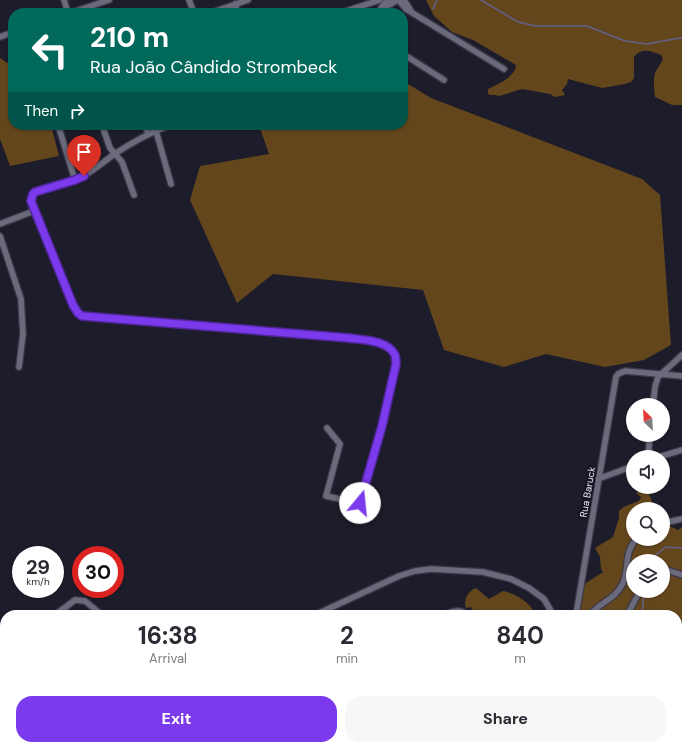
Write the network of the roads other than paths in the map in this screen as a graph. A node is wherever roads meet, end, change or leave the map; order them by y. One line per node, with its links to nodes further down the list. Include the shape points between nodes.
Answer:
1 (110, 0): 7 (street)
2 (248, 0): 6 (street)
3 (380, 0): 10 (street)
4 (389, 0): 11 (street)
5 (400, 1): 12 (street); 13 (street)
6 (235, 4): 8 (street); 9 (street)
7 (85, 8)
8 (224, 8)
9 (236, 8)
10 (363, 8)
11 (381, 8)
12 (386, 8)
13 (408, 8)
14 (408, 8): 16 (street)
15 (408, 57): 17 (street)
16 (504, 69)
17 (444, 80)
18 (60, 130): 24 (street)
19 (104, 130): 23 (street)
20 (147, 130): 22 (street)
21 (156, 131): 22 (street); 25 (street)
22 (148, 134): 23 (street)
23 (114, 154): 24 (street, via 96,169); 26 (street, via 122,162)
24 (75, 180): 27 (street, via 35,192 31,201)
25 (171, 184)
26 (134, 195)
27 (34, 211): 28 (street); 35 (street, via 73,305 82,316 349,338 379,343 389,348 395,356 396,364 360,503 326,496 340,444)
28 (0, 224)
29 (0, 236): 31 (street, via 21,299 23,334)
30 (682, 355): 32 (street)
31 (19, 367)
32 (661, 374): 33 (street); 34 (street, via 656,380); 39 (street, Rua Baruck, via 625,371 616,377)
33 (682, 376)
34 (654, 398)
35 (327, 428)
36 (682, 450): 37 (street)
37 (670, 454)
38 (626, 469): 39 (street)
39 (598, 479): 50 (street, Rua Baruck)
40 (682, 519): 41 (street)
41 (670, 522)
42 (632, 546): 51 (street, via 623,584)
43 (670, 571): 44 (street)
44 (682, 575)
45 (636, 598): 52 (street)
46 (61, 610): 47 (street, via 74,600 85,601)
47 (96, 610)
48 (327, 610): 49 (street, via 399,576 431,569 483,572 511,579 544,599)
49 (550, 610)
50 (577, 610)
51 (596, 610)
52 (630, 610)

